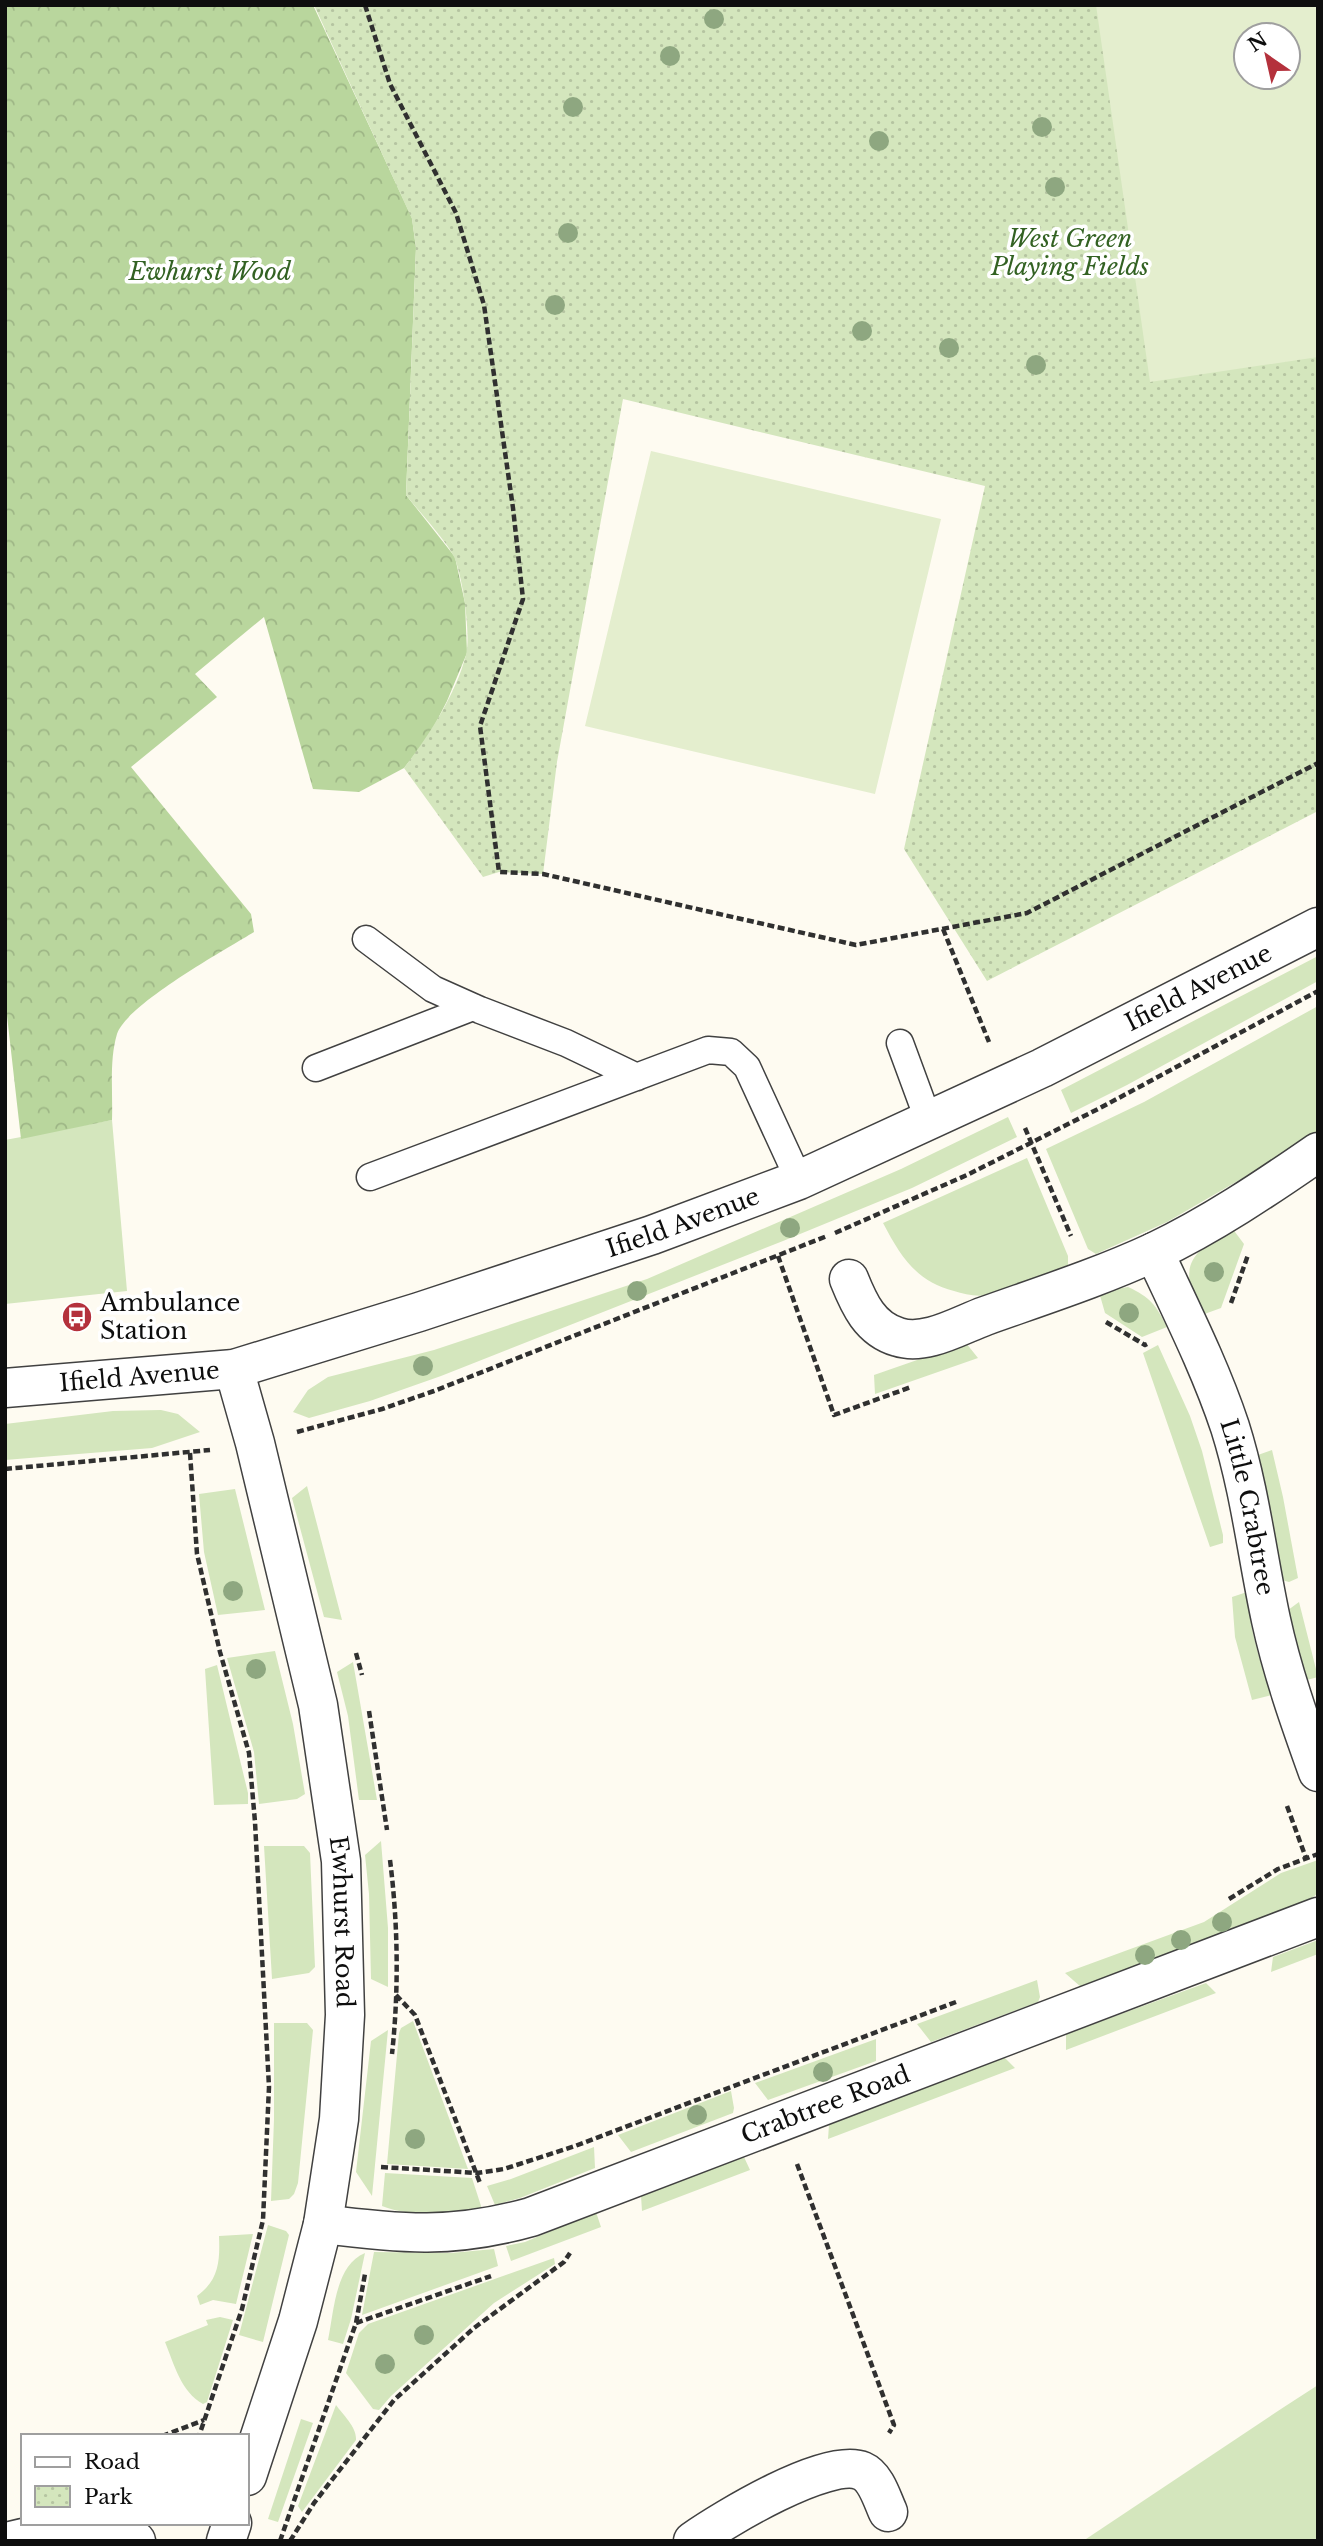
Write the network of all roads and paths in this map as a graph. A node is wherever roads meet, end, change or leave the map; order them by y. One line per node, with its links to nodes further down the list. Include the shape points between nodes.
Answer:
1 (365, 5): 2 (path, via 390,84 456,213 484,305 523,599 480,726 499,872 543,874 856,945 1027,913)
2 (1318, 763)
3 (1318, 927): 9 (street, Ifield Avenue, via 1042,1068)
4 (366, 939): 5 (lane, via 433,989)
5 (473, 1007): 7 (lane); 8 (lane, via 566,1042)
6 (900, 1043): 9 (lane)
7 (316, 1068)
8 (636, 1077): 11 (lane); 12 (lane, via 708,1050 731,1052 747,1067)
9 (928, 1119): 12 (street, Ifield Avenue)
10 (1318, 1152): 13 (street)
11 (370, 1177)
12 (799, 1180): 15 (street, Ifield Avenue, via 639,1239)
13 (1154, 1252): 14 (street, via 927,1338 899,1338 875,1325 860,1307); 18 (street, Little Crabtree, via 1230,1427 1247,1488 1271,1621)
14 (849, 1279)
15 (234, 1369): 16 (street, Ifield Avenue); 27 (street, Ewhurst Road, via 318,1705 341,1861 345,2015 339,2119)
16 (5, 1388)
17 (190, 1453): 30 (path, via 197,1554 249,1753 269,2087 263,2220 242,2309)
18 (1318, 1772)
19 (1318, 1854): 20 (path, via 1278,1869)
20 (1228, 1900)
21 (1318, 1917): 28 (street, Crabtree Road)
22 (395, 1994): 26 (path, via 415,2015)
23 (962, 2000): 26 (path, via 575,2146)
24 (797, 2164): 33 (path, via 894,2425)
25 (381, 2168): 26 (path)
26 (477, 2173): 28 (path)
27 (323, 2224): 28 (street, Crabtree Road, via 417,2234); 34 (street, Ewhurst Road, via 298,2321)
28 (493, 2228)
29 (575, 2246): 38 (path, via 564,2262 474,2328 394,2400)
30 (205, 2420): 31 (path); 32 (path)
31 (167, 2434)
32 (200, 2434)
33 (863, 2471): 35 (street, via 874,2481); 39 (street, via 847,2468 823,2474 768,2496)
34 (248, 2473)
35 (888, 2512)
36 (10, 2541): 37 (street, via 75,2535)
37 (136, 2541)
38 (290, 2541)
39 (694, 2541)

